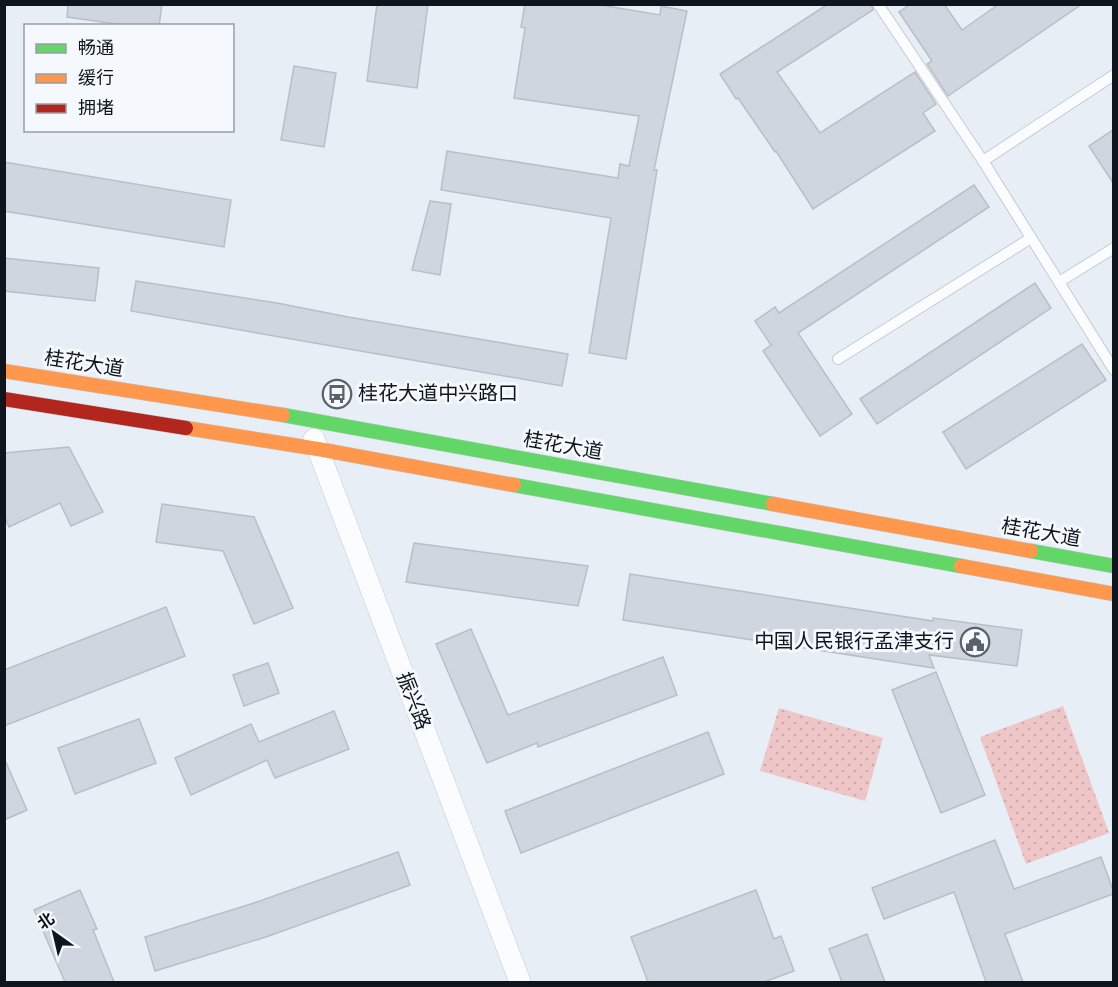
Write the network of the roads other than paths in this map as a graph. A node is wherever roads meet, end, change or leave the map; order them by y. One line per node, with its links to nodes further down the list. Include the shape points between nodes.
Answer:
1 (878, 4): 3 (lane)
2 (1113, 75): 3 (lane)
3 (983, 160): 4 (lane)
4 (1031, 238): 6 (lane); 7 (lane)
5 (1113, 248): 6 (lane)
6 (1059, 282): 8 (lane)
7 (838, 359)
8 (1113, 370)
9 (4, 371): 11 (main road, 桂花大道)
10 (4, 399): 12 (main road)
11 (307, 419): 12 (street, 振兴路); 13 (main road, 桂花大道)
12 (318, 449): 14 (main road); 15 (street, 振兴路)
13 (1113, 566)
14 (1113, 594)
15 (520, 982)

